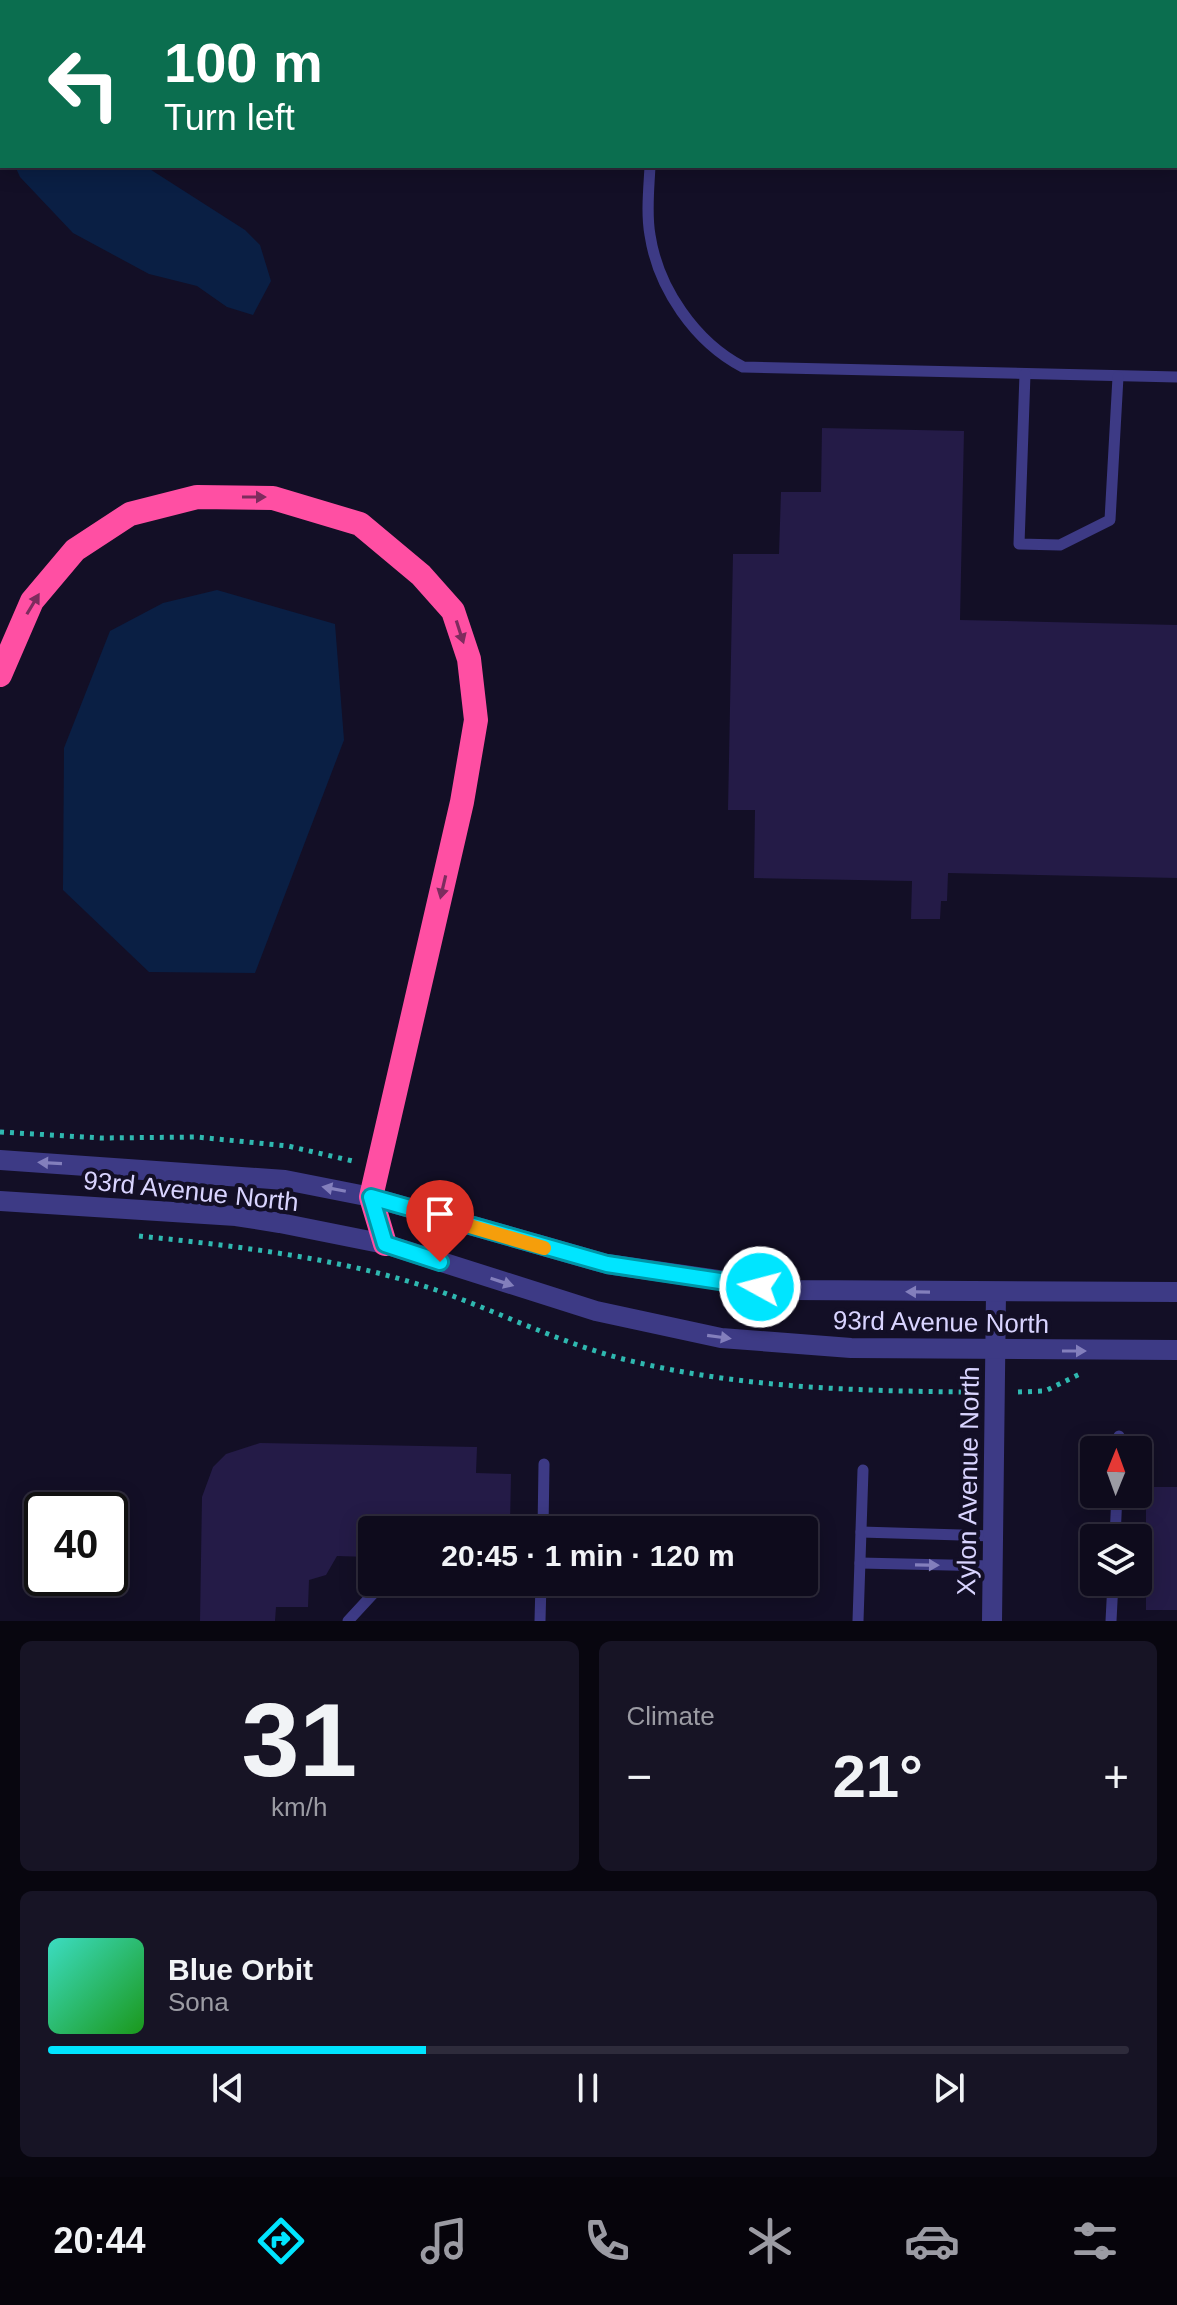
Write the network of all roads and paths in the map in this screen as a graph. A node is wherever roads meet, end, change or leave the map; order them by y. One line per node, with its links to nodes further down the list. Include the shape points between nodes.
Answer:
1 (650, 168): 2 (lane, via 649,232 658,274 691,323 721,355 743,367)
2 (1025, 374): 3 (lane); 3 (lane, via 1019,544 1060,545 1110,520)
3 (1118, 377): 4 (lane)
4 (1177, 377)
5 (0, 675): 8 (highway, one-way to 8, via 32,601 75,550 130,514 197,497 273,498 360,524 421,575 453,611 469,659 476,720 439,906)
6 (0, 1132): 8 (path, via 197,1137 273,1145)
7 (0, 1160): 9 (street, 93rd Avenue North, one-way to 7, via 250,1176)
8 (376, 1166): 9 (highway)
9 (371, 1197): 11 (highway); 13 (street, 93rd Avenue North, one-way to 9, via 788,1290 706,1280 607,1264)
10 (0, 1201): 11 (street, 93rd Avenue North, via 236,1216)
11 (385, 1244): 15 (street, 93rd Avenue North, one-way to 15, via 596,1311 721,1338)
12 (1177, 1292): 13 (street, 93rd Avenue North)
13 (996, 1293): 15 (street, Xylon Avenue North)
14 (1177, 1350): 15 (street, 93rd Avenue North, one-way to 14)
15 (996, 1351): 20 (street, Xylon Avenue North)
16 (544, 1464): 18 (lane)
17 (863, 1470): 19 (lane)
18 (543, 1516)
19 (861, 1532): 20 (lane); 21 (lane)
20 (994, 1536): 22 (street, Xylon Avenue North)
21 (860, 1563): 22 (lane, one-way to 22); 28 (lane)
22 (993, 1566): 29 (street, Xylon Avenue North)
23 (371, 1596): 26 (lane)
24 (541, 1596): 27 (lane)
25 (1112, 1596): 30 (lane)
26 (348, 1621)
27 (540, 1621)
28 (858, 1621)
29 (992, 1621)
30 (1111, 1621)

